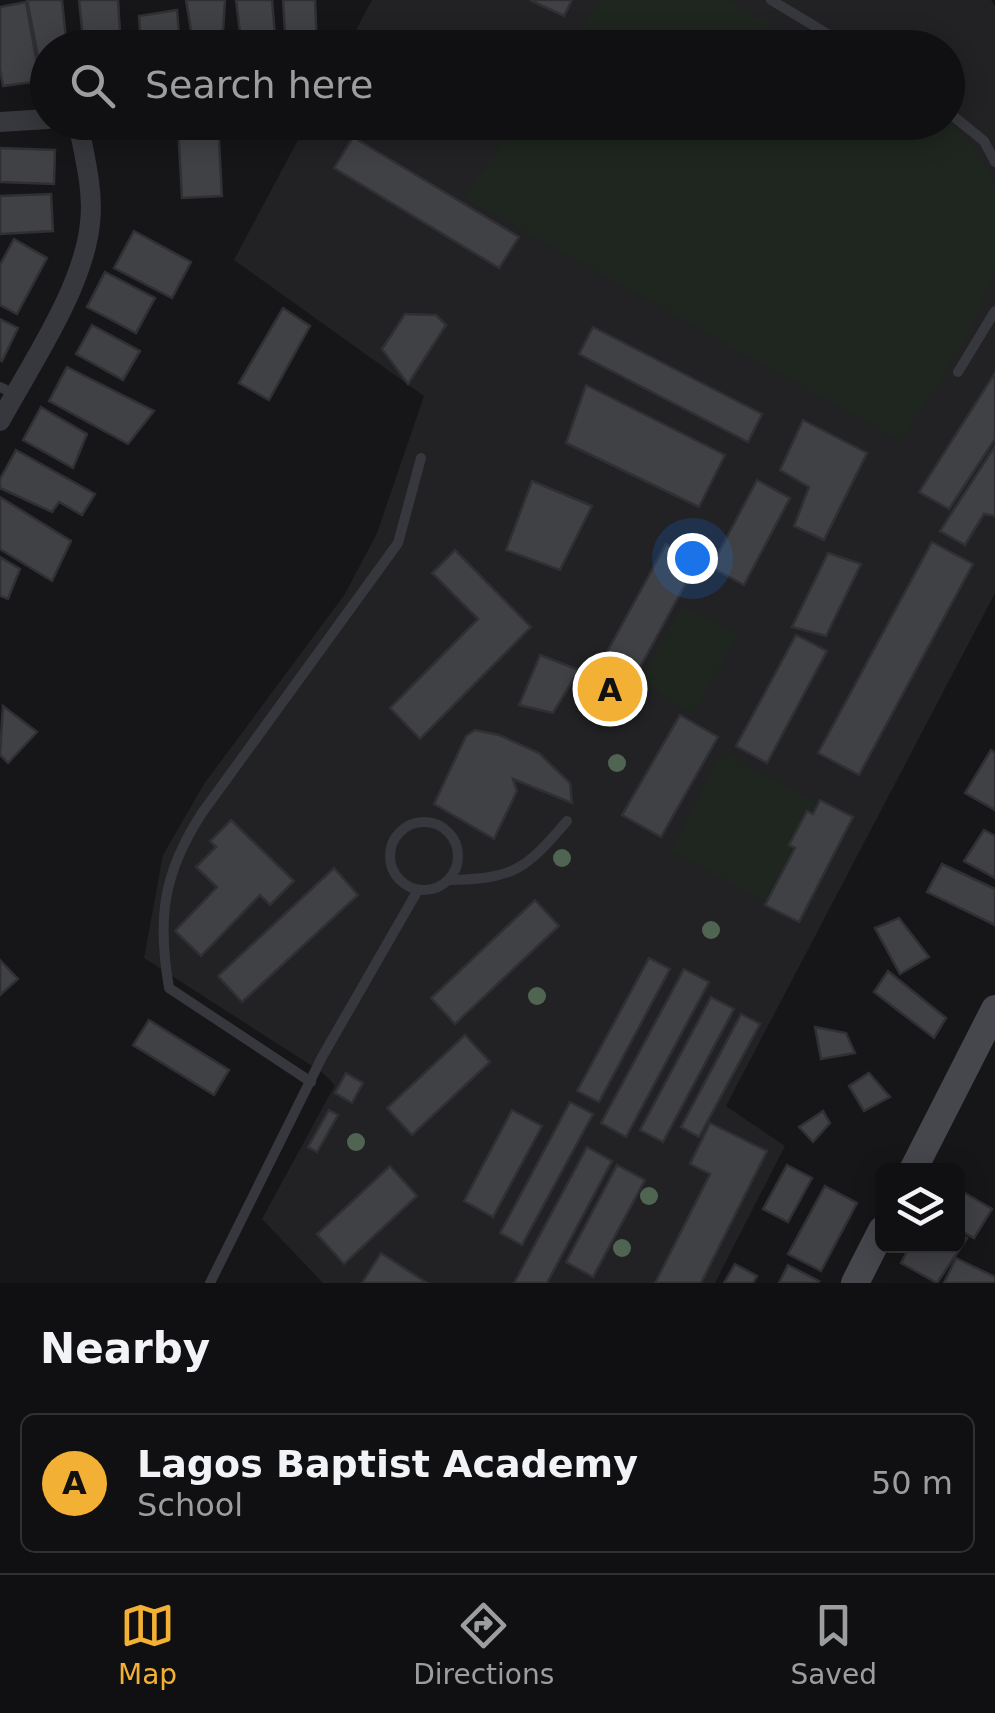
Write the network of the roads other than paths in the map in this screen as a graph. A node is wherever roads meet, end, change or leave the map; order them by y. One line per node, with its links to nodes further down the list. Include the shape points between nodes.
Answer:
1 (771, 0): 2 (lane)
2 (821, 30)
3 (30, 120): 4 (street)
4 (0, 122)
5 (965, 126): 7 (lane)
6 (82, 140): 10 (street, via 91,218 86,252 72,287)
7 (995, 162)
8 (995, 311): 9 (lane)
9 (958, 372)
10 (7, 391): 11 (street)
11 (0, 421)
12 (421, 458): 17 (lane, via 398,543 202,813 180,848 166,893 162,951 169,988)
13 (568, 821): 14 (lane, via 535,859 494,880)
14 (448, 880): 15 (lane); 15 (lane, via 458,861 455,840 440,825 419,822 400,831 390,850 393,871)
15 (418, 890): 17 (lane)
16 (992, 1022): 18 (street)
17 (311, 1082): 20 (lane)
18 (917, 1163)
19 (875, 1244): 21 (street)
20 (210, 1283)
21 (855, 1283)

